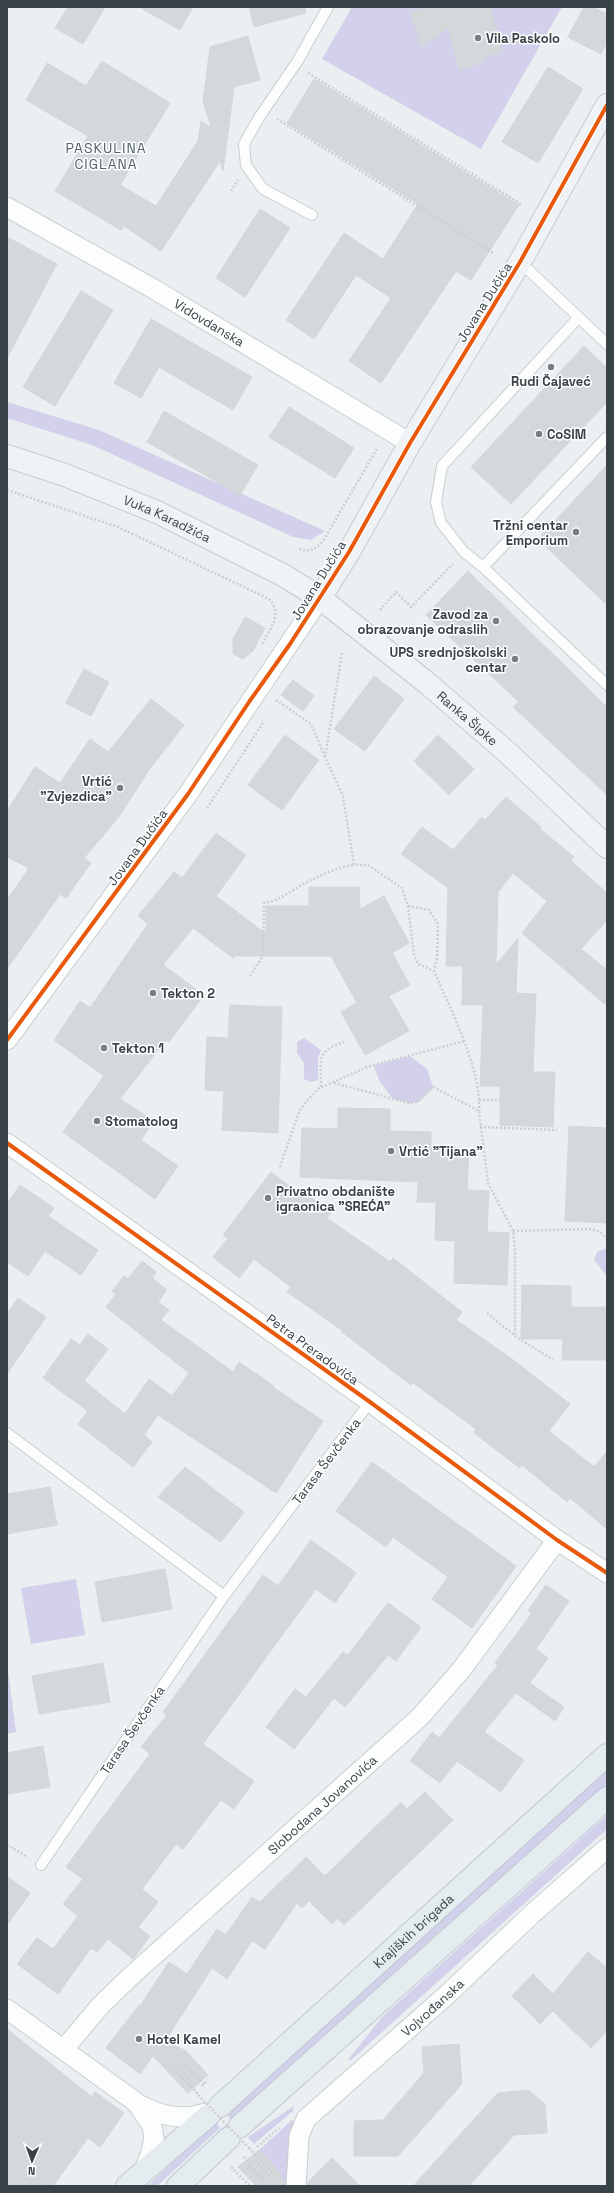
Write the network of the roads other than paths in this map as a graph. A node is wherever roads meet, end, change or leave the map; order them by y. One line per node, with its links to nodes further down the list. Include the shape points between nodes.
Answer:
1 (328, 7): 4 (lane, via 244,144 246,165 263,189)
2 (607, 106): 5 (main road, Jovana Dučića)
3 (7, 207): 9 (street, Vidovdanska, via 152,288)
4 (312, 215)
5 (520, 262): 6 (lane); 9 (main road, Jovana Dučića)
6 (579, 317): 7 (lane); 11 (lane, via 442,466 436,502 441,522 464,552)
7 (607, 344)
8 (607, 437): 11 (lane)
9 (410, 443): 12 (main road, Jovana Dučića)
10 (7, 456): 12 (main road, Vuka Karadžića, via 65,475 157,512 283,575)
11 (483, 568): 13 (lane)
12 (320, 598): 14 (main road, Ranka Šipke, via 509,754); 15 (street, Jovana Dučića, via 188,794)
13 (607, 685)
14 (607, 847)
15 (7, 1040)
16 (7, 1143): 17 (street, Petra Preradovića)
17 (370, 1402): 19 (street, Petra Preradovića); 21 (lane, Tarasa Ševčenka)
18 (7, 1433): 21 (lane)
19 (557, 1540): 20 (street, Petra Preradovića); 27 (street, Slobodana Jovanovića, via 441,1695 131,1976 100,2006)
20 (607, 1573)
21 (224, 1596): 25 (lane, Tarasa Ševčenka)
22 (607, 1755): 29 (main road, Krajiških brigada)
23 (607, 1798): 31 (main road, via 234,2133)
24 (607, 1848): 33 (street, Vojvođanska, via 532,1914 449,1993 306,2119 299,2136)
25 (41, 1865)
26 (7, 2009): 27 (street)
27 (64, 2049): 28 (street)
28 (137, 2103): 29 (street, via 170,2117 190,2117); 30 (street, via 152,2126 154,2138)
29 (212, 2111): 30 (main road, Krajiških brigada)
30 (145, 2169): 32 (main road, Krajiških brigada)
31 (186, 2182)
32 (127, 2186)
33 (296, 2186)

